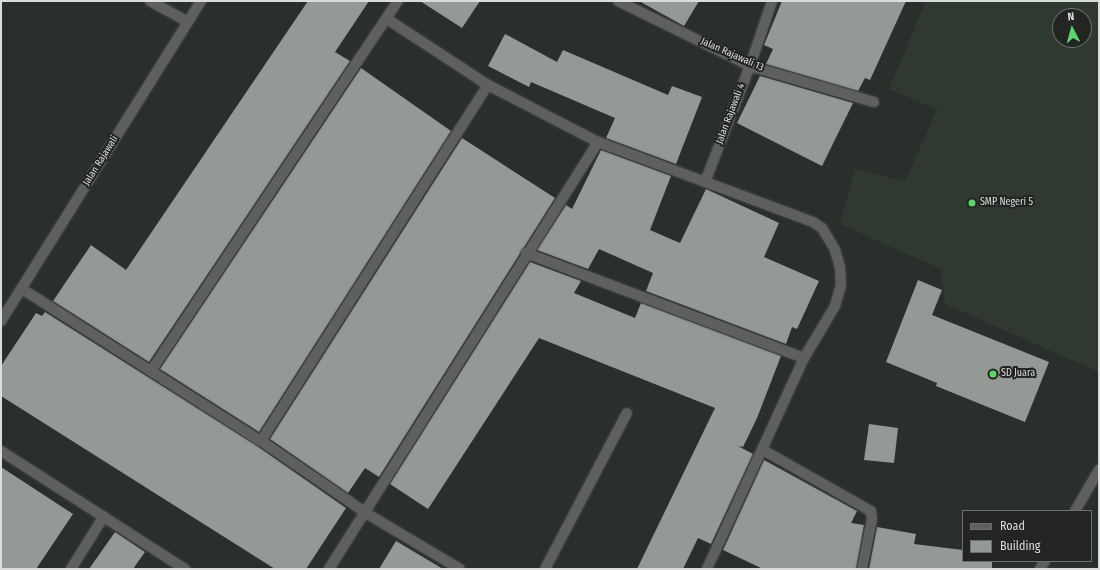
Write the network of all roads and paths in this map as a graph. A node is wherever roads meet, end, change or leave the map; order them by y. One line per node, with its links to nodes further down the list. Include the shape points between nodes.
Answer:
1 (150, 1): 7 (street)
2 (201, 1): 7 (street, Jalan Rajawali)
3 (398, 1): 6 (street)
4 (618, 1): 8 (street, Jalan Rajawali 13)
5 (772, 1): 8 (street, Jalan Rajawali 4)
6 (387, 19): 9 (street); 17 (street)
7 (188, 22): 14 (street, Jalan Rajawali)
8 (750, 66): 10 (street, Jalan Rajawali 13); 12 (street, Jalan Rajawali 4)
9 (488, 84): 11 (street); 19 (street)
10 (874, 102)
11 (598, 142): 12 (street); 13 (street)
12 (705, 182): 16 (street, via 813,222 828,236 840,267 841,285 835,306)
13 (526, 253): 16 (street); 24 (street)
14 (22, 289): 15 (street, Jalan Rajawali); 17 (street)
15 (1, 321)
16 (804, 358): 20 (street)
17 (151, 371): 19 (street)
18 (627, 413): 30 (street)
19 (261, 441): 24 (street)
20 (763, 450): 31 (street); 32 (street, via 871,511 872,519)
21 (1, 451): 25 (street)
22 (1099, 470): 23 (street)
23 (1076, 510)
24 (366, 513): 28 (street); 29 (street)
25 (104, 516): 26 (street); 27 (street)
26 (71, 569)
27 (185, 569)
28 (329, 569)
29 (460, 569)
30 (545, 569)
31 (707, 569)
32 (862, 569)

